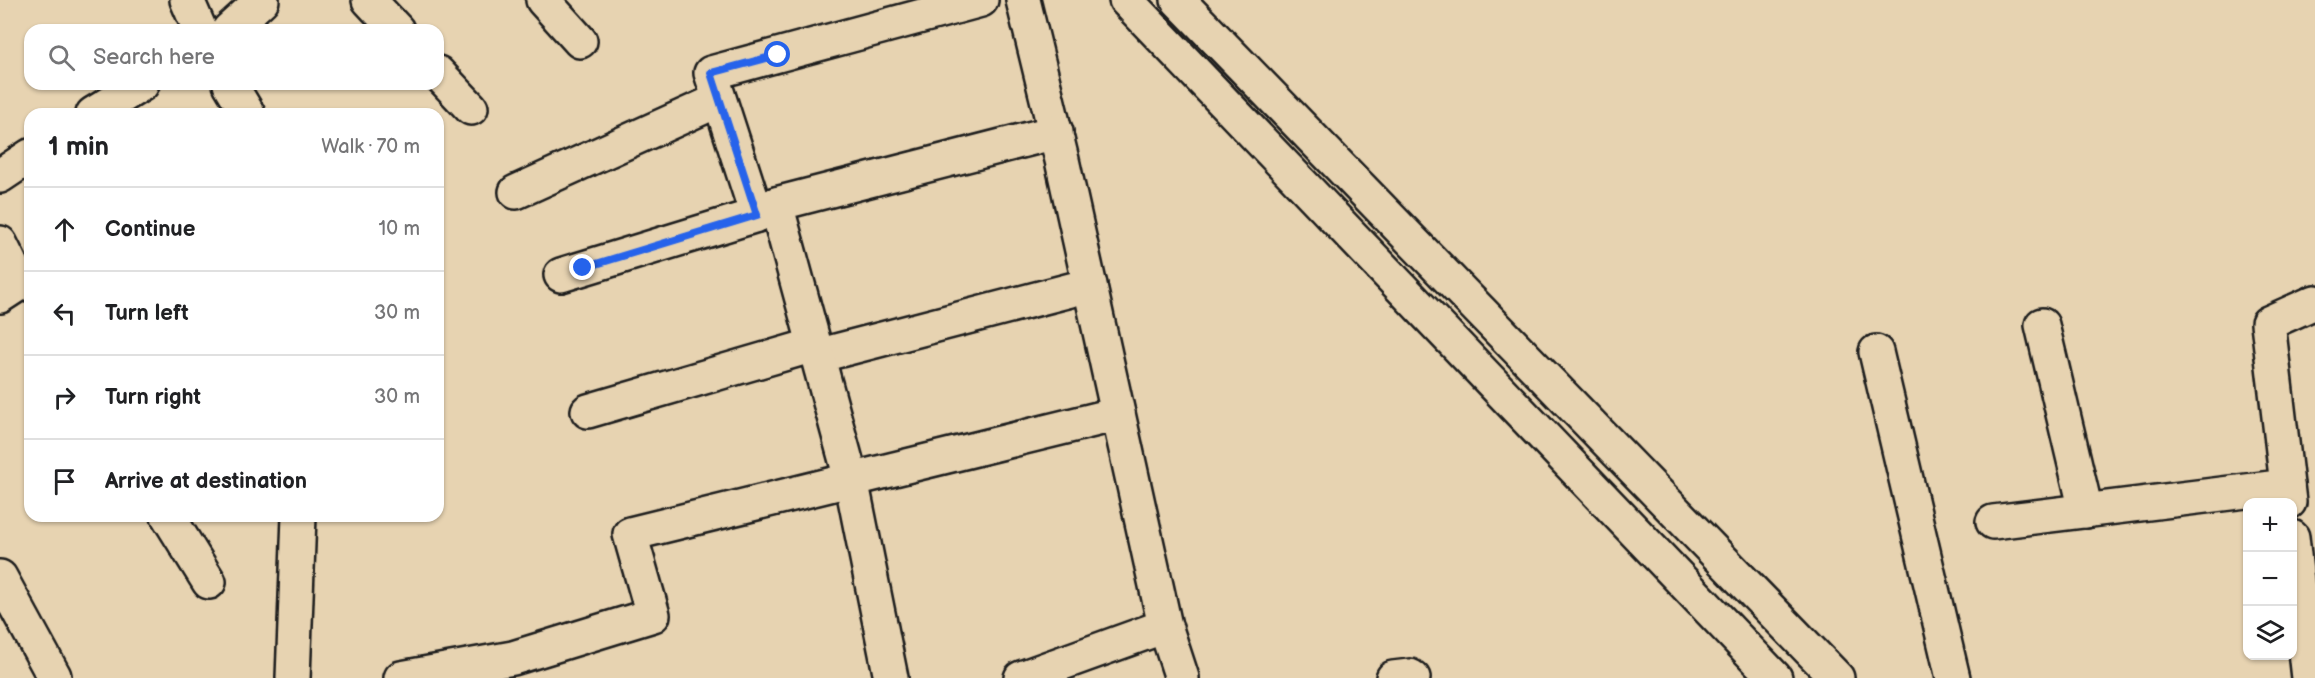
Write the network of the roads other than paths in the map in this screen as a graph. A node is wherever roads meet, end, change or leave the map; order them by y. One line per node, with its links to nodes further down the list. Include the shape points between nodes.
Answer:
1 (188, 0): 9 (street)
2 (262, 0): 10 (street)
3 (369, 0): 11 (street)
4 (543, 0): 12 (street)
5 (981, 0): 16 (street, via 711,73)
6 (1023, 0): 20 (street)
7 (1126, 0): 53 (street)
8 (1178, 0): 54 (street)
9 (198, 24)
10 (236, 24)
11 (392, 24)
12 (580, 41)
13 (444, 79): 19 (street)
14 (234, 90): 18 (street)
15 (133, 97): 17 (street)
16 (719, 100): 23 (street); 24 (street)
17 (107, 108)
18 (244, 108)
19 (471, 108)
20 (1056, 132): 24 (street); 27 (street)
21 (24, 160): 22 (street)
22 (0, 176)
23 (516, 192)
24 (767, 209): 26 (street); 31 (street)
25 (0, 243): 28 (street)
26 (561, 275)
27 (1090, 285): 31 (street); 34 (street)
28 (17, 292)
29 (2315, 302): 36 (street, via 2268,323)
30 (2042, 325): 37 (street)
31 (816, 351): 33 (street); 35 (street)
32 (1876, 352): 55 (street)
33 (588, 411)
34 (1118, 414): 35 (street); 44 (street)
35 (851, 479): 47 (street, via 630,534 653,615 513,658); 48 (street)
36 (2288, 494): 37 (street)
37 (2086, 511): 40 (street)
38 (172, 522): 43 (street)
39 (299, 522): 46 (street)
40 (1994, 522)
41 (2294, 552): 56 (street)
42 (0, 577): 45 (street)
43 (210, 582)
44 (1165, 626): 49 (street); 50 (street)
45 (54, 676)
46 (294, 678)
47 (401, 678)
48 (891, 678)
49 (1021, 678)
50 (1182, 678)
51 (1393, 678): 52 (street)
52 (1413, 678)
53 (1775, 678)
54 (1837, 678)
55 (1953, 678)
56 (2308, 678)

